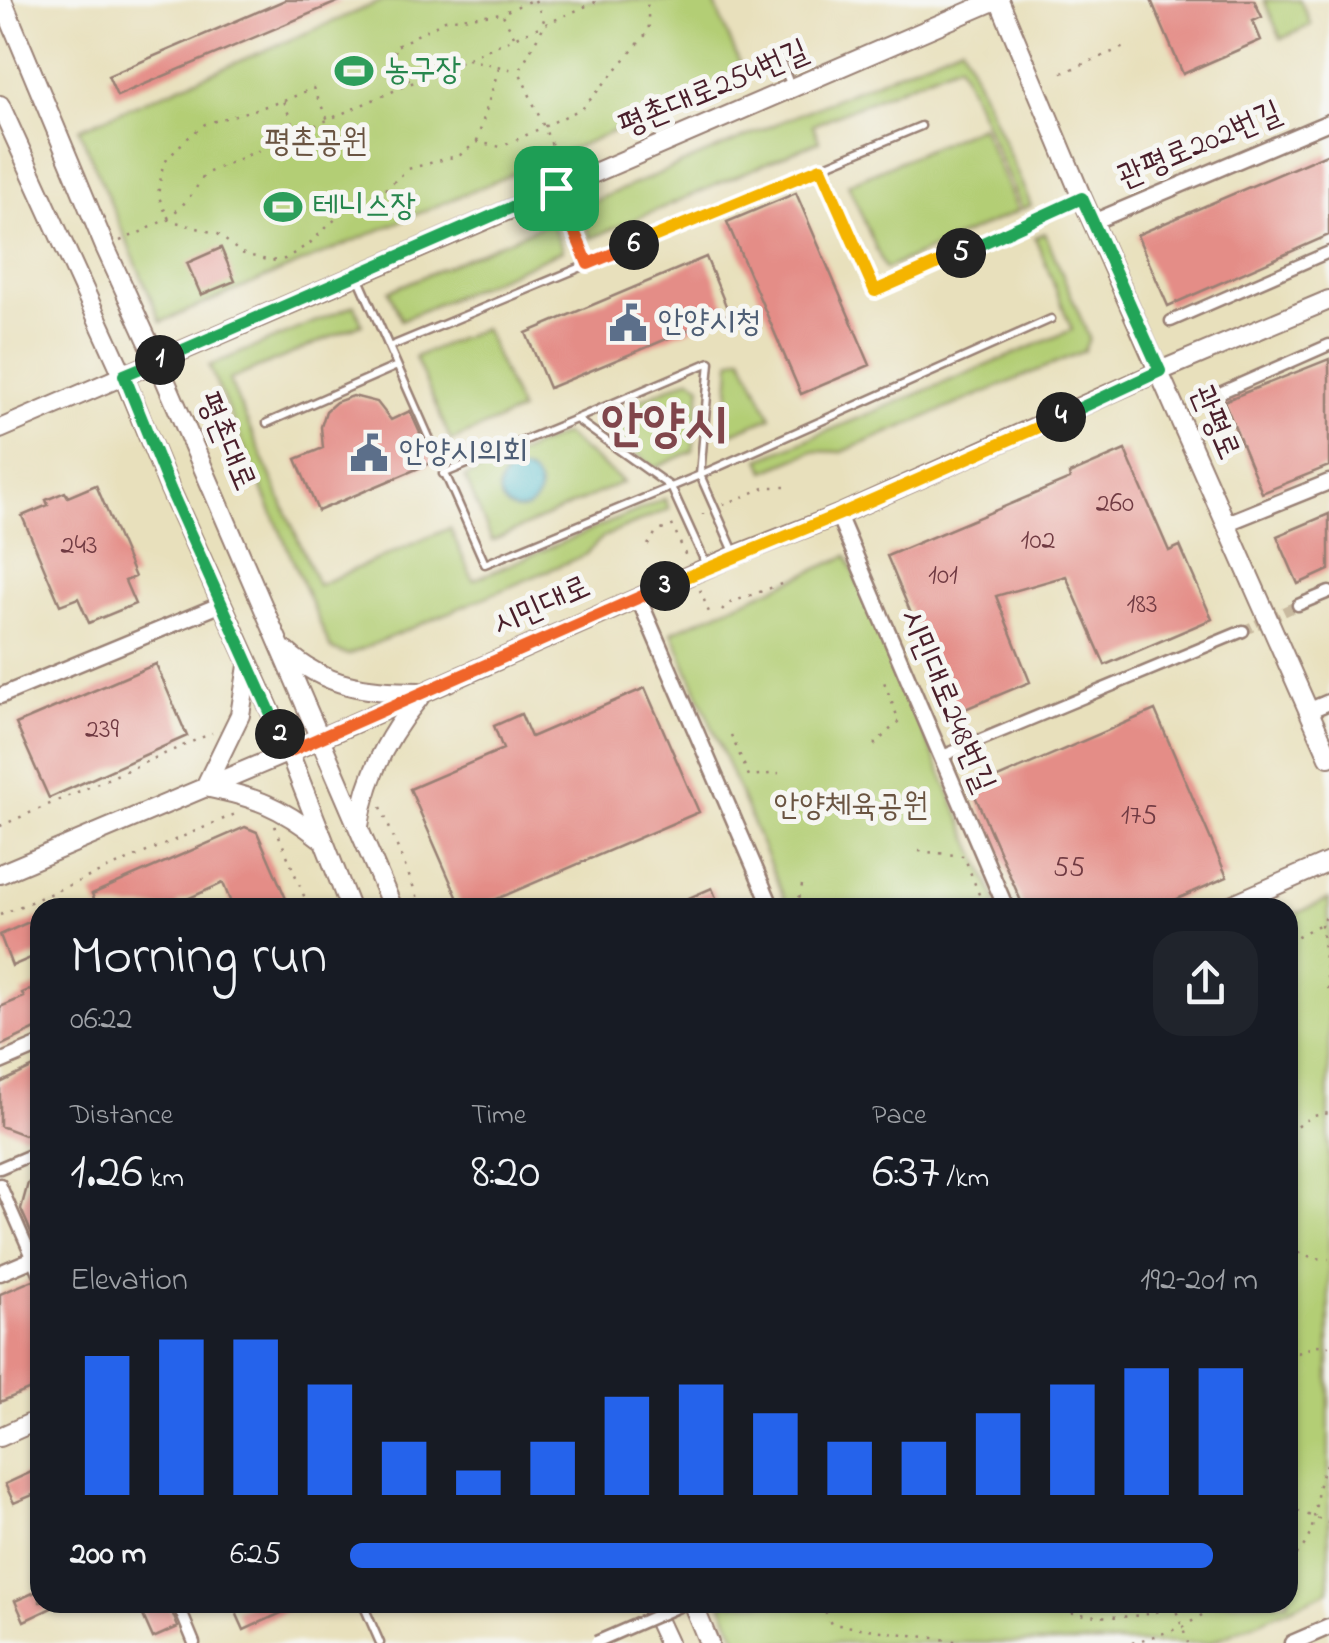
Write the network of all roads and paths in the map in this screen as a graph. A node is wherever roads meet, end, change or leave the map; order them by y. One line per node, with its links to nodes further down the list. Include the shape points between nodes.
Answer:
1 (2, 0): 30 (street, 평촌대로)
2 (534, 0): 6 (path); 7 (path)
3 (600, 0): 7 (path)
4 (647, 0): 22 (path, via 649,32 635,50 582,108)
5 (997, 0): 16 (street, 평촌대로254번길); 27 (street, 관평로)
6 (502, 13): 8 (path); 15 (path, via 445,20 393,48)
7 (546, 24): 8 (path); 13 (path)
8 (515, 38): 11 (path)
9 (1128, 44): 14 (path)
10 (778, 55): 16 (lane)
11 (466, 59): 12 (path); 15 (path)
12 (499, 66): 13 (path); 24 (path)
13 (519, 71): 22 (path)
14 (1062, 73)
15 (410, 83): 19 (path)
16 (792, 90): 26 (street, 평촌대로254번길)
17 (283, 101): 19 (path, via 313,88); 23 (path); 28 (path, via 205,124 183,142 163,164 158,195)
18 (0, 106): 42 (street)
19 (328, 120): 23 (path)
20 (1329, 122): 29 (street, 관평로202번길)
21 (921, 126): 25 (lane)
22 (544, 128): 24 (path, via 501,146); 26 (path)
23 (297, 133): 28 (path, via 204,174)
24 (477, 142): 28 (path, via 358,198 286,259 270,262 218,234)
25 (821, 168): 27 (lane, via 875,291); 32 (lane)
26 (563, 186): 32 (lane); 33 (street, 평촌대로254번길)
27 (1082, 198): 29 (street, 관평로)
28 (169, 220): 30 (path)
29 (1093, 222): 41 (street, 관평로)
30 (105, 247): 39 (street, 평촌대로)
31 (1329, 252): 36 (street)
32 (588, 264): 38 (lane)
33 (357, 274): 38 (lane); 39 (street, 평촌대로254번길)
34 (1329, 300): 41 (street, 시민대로)
35 (1051, 319): 48 (lane)
36 (1171, 321)
37 (1329, 345): 43 (street)
38 (388, 347): 40 (lane)
39 (157, 361): 42 (street, 평촌대로254번길); 66 (street, 평촌대로)
40 (397, 366): 45 (lane); 47 (lane)
41 (1160, 371): 53 (street, 시민대로); 54 (street, 관평로)
42 (124, 375): 46 (street, 평촌대로254번길); 62 (street)
43 (1206, 399)
44 (576, 419): 47 (lane); 48 (lane, via 710,362); 50 (lane)
45 (267, 423)
46 (0, 430)
47 (444, 474): 50 (lane, via 485,564)
48 (700, 475): 50 (lane); 57 (lane)
49 (1329, 482): 54 (street)
50 (671, 487): 58 (lane)
51 (786, 487): 52 (path, via 766,487)
52 (722, 506)
53 (838, 515): 57 (street, 시민대로); 78 (street, 시민대로248번길)
54 (1224, 524): 72 (street, 관평로)
55 (675, 525): 56 (path, via 656,532)
56 (648, 545)
57 (736, 555): 58 (street, 시민대로)
58 (708, 568): 61 (street, 시민대로)
59 (784, 582): 64 (path)
60 (1329, 592): 63 (street)
61 (638, 598): 69 (street, 시민대로); 97 (street)
62 (222, 604): 67 (street); 70 (street)
63 (1298, 605)
64 (722, 610)
65 (1243, 631): 78 (street)
66 (282, 646): 69 (street, via 330,681 379,692); 75 (street, 평촌대로)
67 (248, 662): 73 (street); 77 (street)
68 (883, 679): 76 (path, via 899,722)
69 (424, 692): 75 (street, 시민대로); 81 (street, via 398,723)
70 (0, 696)
71 (1329, 702): 72 (street)
72 (1310, 710): 79 (street, 관평로)
73 (236, 722): 82 (street); 84 (path)
74 (731, 735): 80 (path, via 749,776)
75 (321, 738): 77 (street, 시민대로); 85 (street, 평촌대로)
76 (874, 744)
77 (288, 752): 82 (street, 시민대로); 86 (street)
78 (940, 757): 99 (street, 시민대로248번길)
79 (1329, 758)
80 (780, 773)
81 (369, 778): 85 (street); 96 (path)
82 (205, 788): 83 (street); 89 (street, 시민대로)
83 (265, 802): 86 (street); 92 (path); 93 (path)
84 (0, 826)
85 (359, 826): 95 (street, 평촌대로)
86 (324, 842): 94 (street)
87 (919, 850): 91 (path, via 964,856)
88 (1329, 862): 100 (street)
89 (0, 874)
90 (802, 885): 98 (path)
91 (980, 897)
92 (40, 898)
93 (304, 898)
94 (346, 898)
95 (389, 898)
96 (418, 898)
97 (768, 898)
98 (799, 898)
99 (1002, 898)
100 (1247, 898)
101 (30, 902): 103 (path)
102 (1329, 910): 104 (path)
103 (0, 915)
104 (1321, 924): 105 (path); 106 (path)
105 (1298, 936)
106 (1329, 994)
107 (30, 1049): 108 (street)
108 (0, 1062)
109 (1329, 1112): 110 (path)
110 (1298, 1126)
111 (30, 1155): 112 (street)
112 (0, 1168)
113 (0, 1184): 114 (street)
114 (30, 1245)
115 (1298, 1253): 116 (path)
116 (1329, 1259)
117 (30, 1260): 118 (street)
118 (0, 1273)
119 (1329, 1346): 120 (path)
120 (1298, 1353)
121 (30, 1424): 122 (street)
122 (0, 1437)
123 (1329, 1459): 125 (path, via 1320,1472)
124 (1298, 1511): 125 (path)
125 (1316, 1518): 126 (path); 127 (path)
126 (1329, 1522)
127 (1298, 1555)
128 (182, 1613): 140 (street)
129 (367, 1613): 141 (lane)
130 (654, 1613): 143 (street)
131 (665, 1613): 142 (street, bridge)
132 (695, 1613): 144 (street)
133 (826, 1613): 145 (path, via 831,1624)
134 (1086, 1613): 135 (path)
135 (1143, 1613)
136 (1178, 1613): 138 (path)
137 (1205, 1613): 138 (path)
138 (1183, 1627): 146 (path); 147 (path)
139 (1329, 1627): 148 (street)
140 (194, 1643)
141 (380, 1643)
142 (595, 1643)
143 (668, 1643)
144 (709, 1643)
145 (970, 1643)
146 (1132, 1643)
147 (1188, 1643)
148 (1292, 1643)

